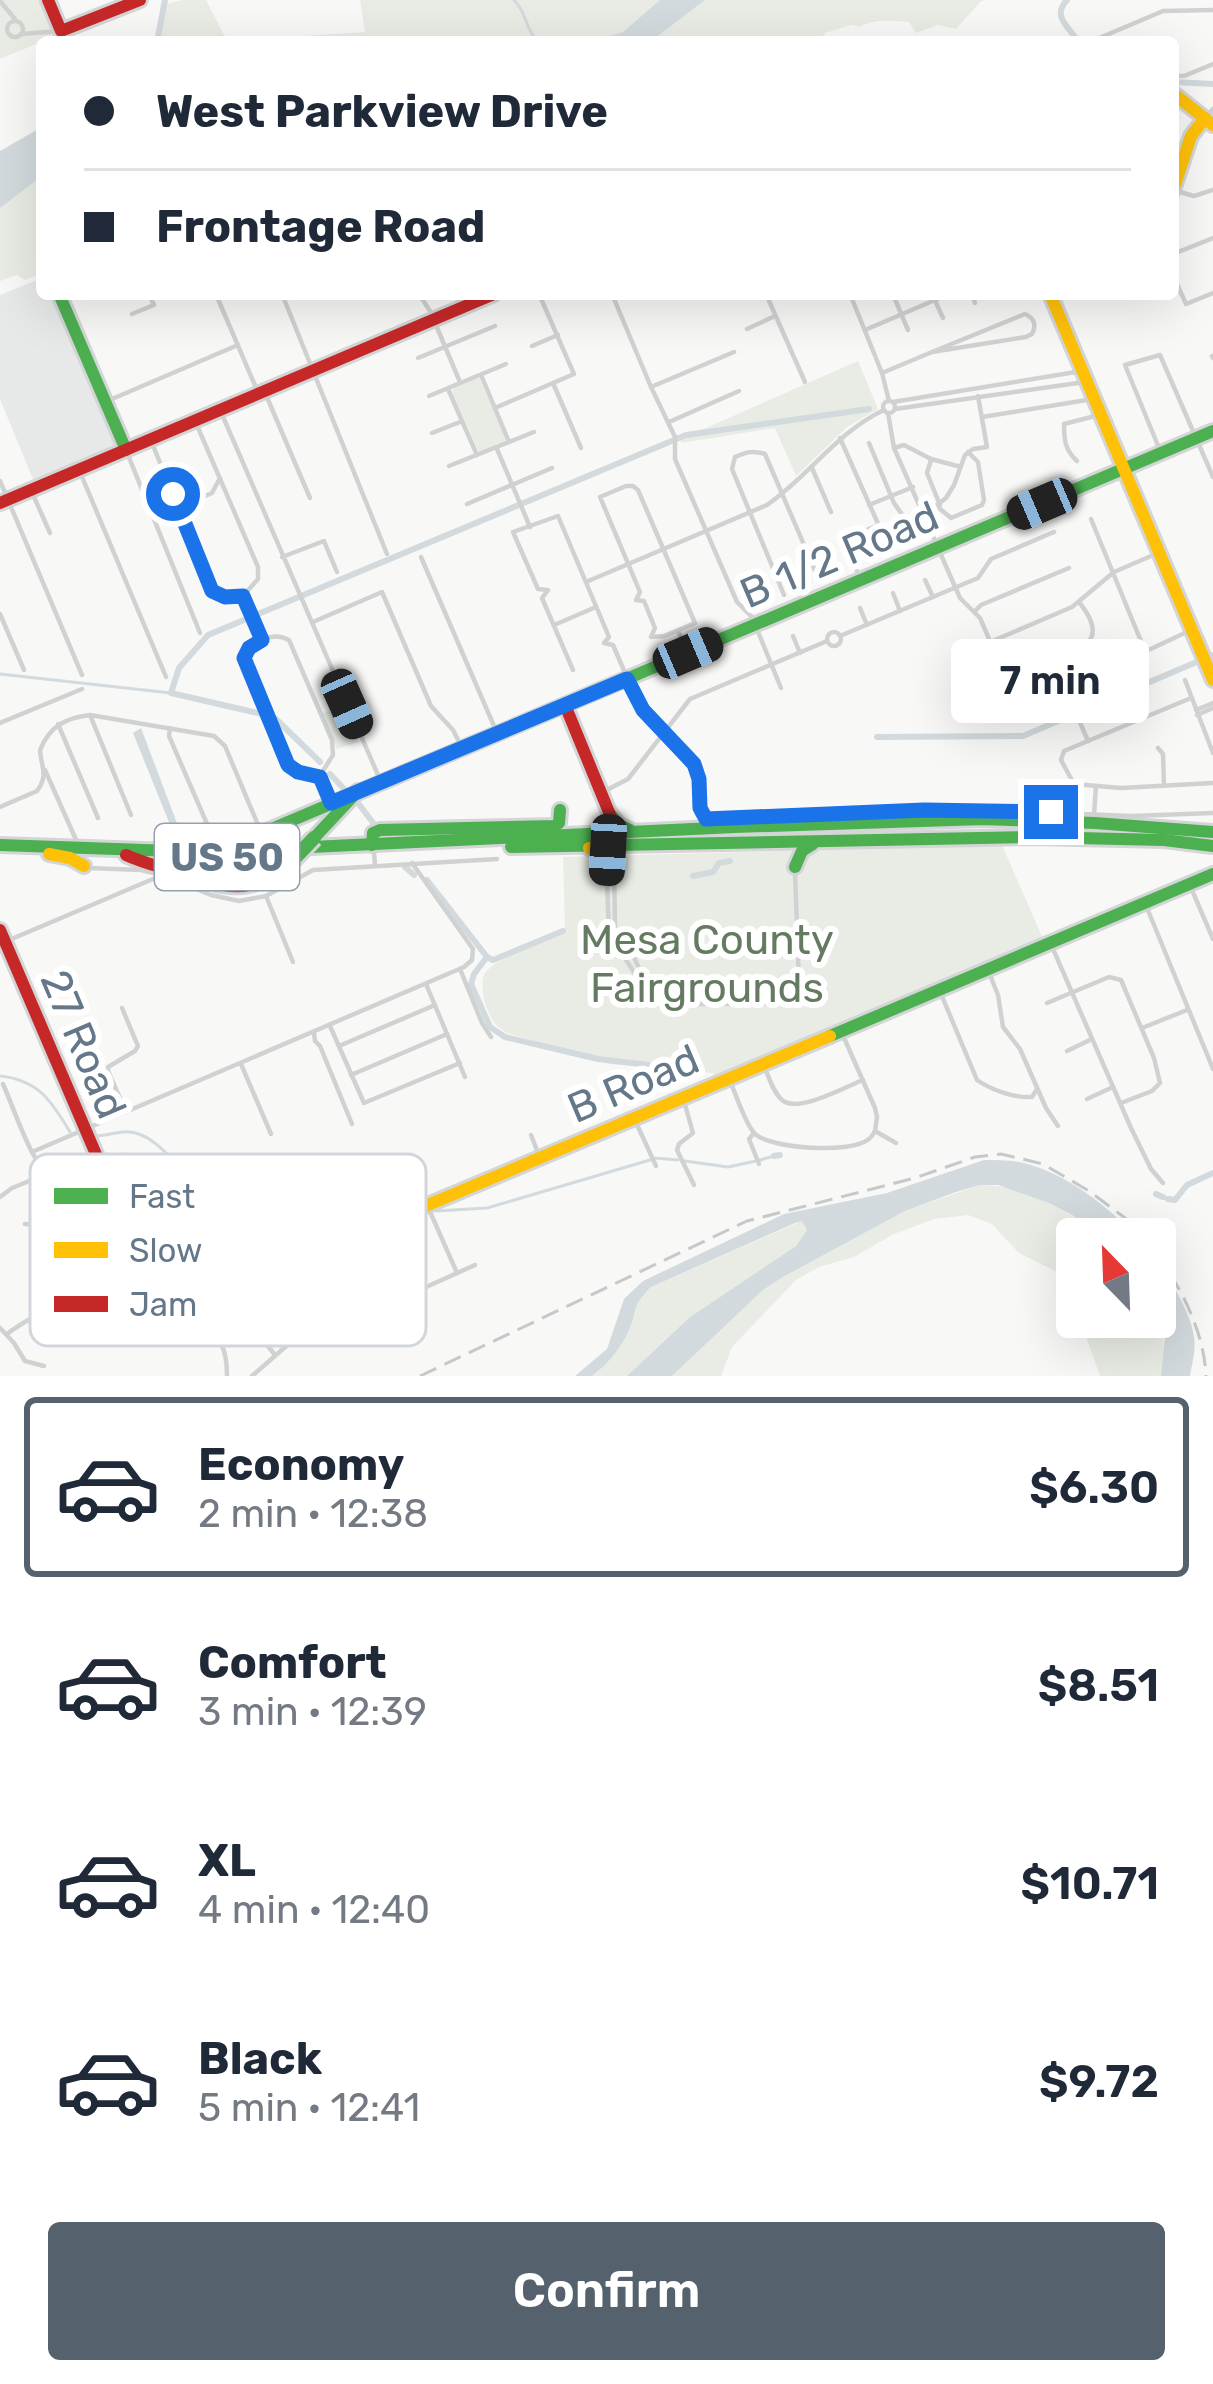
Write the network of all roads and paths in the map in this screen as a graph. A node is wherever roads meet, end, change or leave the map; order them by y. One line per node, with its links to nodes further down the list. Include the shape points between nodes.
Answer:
1 (48, 0): 9 (main road)
2 (135, 1): 10 (main road)
3 (3, 4): 5 (street); 6 (street)
4 (1213, 10): 7 (street, via 1163,11)
5 (20, 27): 6 (street); 6 (street, via 16,37); 8 (street)
6 (8, 29): 13 (street)
7 (1112, 32): 11 (street); 12 (street)
8 (58, 36)
9 (64, 36)
10 (66, 36)
11 (1103, 36)
12 (1114, 36)
13 (0, 37)
14 (1213, 64): 15 (street)
15 (1179, 76)
16 (1179, 97): 17 (main road)
17 (1210, 117): 18 (main road, via 1191,136)
18 (1179, 172)
19 (1213, 190): 20 (street)
20 (1179, 192)
21 (1213, 238): 22 (street)
22 (1179, 252)
23 (1179, 288): 24 (street, via 1186,304)
24 (1213, 292)
25 (67, 300): 73 (main road)
26 (152, 300): 41 (street)
27 (218, 300): 51 (street)
28 (284, 300): 58 (street)
29 (423, 300): 45 (street)
30 (480, 300): 45 (main road)
31 (542, 300): 50 (street)
32 (614, 300): 65 (street)
33 (769, 300): 43 (street)
34 (852, 300): 48 (street)
35 (896, 300): 42 (street)
36 (928, 300): 42 (street)
37 (935, 300): 44 (street)
38 (974, 300): 40 (street)
39 (1052, 300): 61 (main road)
40 (975, 303)
41 (132, 314)
42 (902, 314): 48 (street); 49 (street)
43 (776, 316): 47 (street); 63 (street)
44 (943, 318)
45 (434, 319): 52 (street); 58 (main road)
46 (495, 326): 52 (street)
47 (748, 328)
48 (865, 330): 60 (street)
49 (908, 330)
50 (558, 335): 53 (street); 64 (street, via 574,374)
51 (238, 345): 69 (street); 73 (street)
52 (445, 346): 56 (street); 62 (street)
53 (532, 346)
54 (734, 352): 65 (street)
55 (932, 352): 55 (street, via 1026,338 1035,323 1020,314); 60 (street)
56 (418, 358)
57 (506, 364): 59 (street)
58 (313, 370): 69 (main road); 135 (street)
59 (481, 374): 62 (street); 75 (street)
60 (883, 374): 74 (street)
61 (1084, 376): 67 (street); 71 (street); 72 (main road)
62 (460, 382): 66 (street)
63 (805, 382)
64 (553, 383): 75 (street); 91 (street)
65 (650, 387): 81 (street)
66 (448, 388): 70 (street); 80 (street)
67 (977, 388): 71 (street); 74 (street)
68 (740, 391): 81 (street)
69 (261, 392): 76 (main road); 115 (street)
70 (429, 395)
71 (979, 398): 74 (street); 78 (street)
72 (1093, 399): 77 (main road); 78 (street)
73 (105, 402): 93 (main road)
74 (890, 407): 85 (street); 92 (street)
75 (496, 408): 88 (street)
76 (220, 410): 79 (main road); 136 (street)
77 (1100, 415): 98 (street, via 1064,424); 103 (main road)
78 (982, 417): 94 (street, via 986,447)
79 (194, 420): 87 (main road); 106 (street)
80 (462, 421): 84 (street); 96 (street)
81 (669, 422): 129 (street, via 675,459)
82 (1213, 430): 86 (main road, B 1/2 Road)
83 (534, 432): 88 (street)
84 (432, 433)
85 (840, 437): 100 (street); 120 (street)
86 (1196, 438): 95 (main road, B 1/2 Road); 95 (street, via 1162,357 1125,365); 105 (street)
87 (150, 439): 93 (main road); 112 (street)
88 (509, 442): 90 (street)
89 (869, 443): 114 (street)
90 (496, 447): 96 (street); 108 (street)
91 (581, 448)
92 (894, 448): 97 (street); 109 (street)
93 (126, 450): 104 (main road); 165 (street)
94 (968, 452): 101 (street); 121 (street, via 978,462 982,505 951,518)
95 (1162, 453): 103 (main road, B 1/2 Road)
96 (477, 455): 99 (street)
97 (931, 459): 101 (street); 121 (street, via 927,472)
98 (1077, 461)
99 (449, 466)
100 (812, 466): 113 (street); 123 (street)
101 (961, 467): 121 (street)
102 (552, 468): 108 (street)
103 (1123, 469): 132 (main road, B 1/2 Road); 134 (main road)
104 (79, 470): 110 (main road); 182 (street)
105 (1213, 477)
106 (220, 478): 111 (street); 117 (street)
107 (0, 481): 116 (street)
108 (512, 484): 119 (street); 128 (street)
109 (913, 487): 114 (street); 124 (street)
110 (32, 490): 116 (main road); 131 (street)
111 (212, 493): 117 (street); 118 (street)
112 (173, 494): 118 (street); 125 (street)
113 (783, 494): 122 (street); 122 (street, via 765,454 735,457 732,469); 145 (street)
114 (891, 496): 120 (street); 127 (street, via 908,530 887,539)
115 (310, 498)
116 (4, 501): 180 (street)
117 (230, 501): 149 (street, via 259,573)
118 (191, 502): 125 (street)
119 (467, 504)
120 (869, 506): 127 (street)
121 (939, 506): 124 (street)
122 (750, 512): 129 (street); 148 (street)
123 (831, 512)
124 (924, 515): 132 (street)
125 (183, 519): 149 (street, via 212,591)
126 (1091, 519): 142 (street)
127 (878, 525): 140 (street, via 844,539)
128 (530, 526): 144 (street, via 557,516); 159 (street, via 514,537 538,589 548,590 542,598)
129 (706, 531): 133 (street); 160 (street, via 736,602)
130 (1054, 532): 146 (street, via 991,559 979,578)
131 (50, 533)
132 (939, 547): 146 (street); 160 (main road, B 1/2 Road)
133 (663, 549): 138 (street); 138 (street, via 638,490 600,497); 163 (street, via 695,623)
134 (1159, 552): 142 (street); 162 (main road)
135 (387, 554)
136 (282, 557): 141 (street, via 324,541); 157 (street)
137 (422, 557): 198 (street)
138 (628, 564): 144 (street); 163 (street, via 636,600 656,628 651,638)
139 (1069, 568): 155 (street)
140 (856, 571)
141 (337, 572)
142 (1114, 572): 151 (street); 173 (street)
143 (926, 580): 150 (street)
144 (586, 582): 152 (street)
145 (820, 582)
146 (955, 587): 150 (street); 155 (street)
147 (893, 593): 154 (street)
148 (784, 595)
149 (243, 596): 168 (street)
150 (933, 597): 154 (street)
151 (1079, 602): 170 (street); 181 (street, via 1093,628 1090,640)
152 (596, 607): 159 (street); 183 (street, via 609,637 604,643 613,645)
153 (860, 608): 161 (street)
154 (900, 610): 161 (street)
155 (975, 611): 170 (street)
156 (0, 614): 178 (street)
157 (312, 622): 200 (street, via 382,592 431,706); 205 (street)
158 (827, 622): 164 (street)
159 (554, 625): 179 (street)
160 (755, 625): 175 (main road, B 1/2 Road); 177 (street)
161 (867, 625): 167 (street)
162 (1192, 630): 173 (street); 185 (main road)
163 (678, 631): 175 (street)
164 (831, 632): 167 (street); 169 (street)
165 (200, 633)
166 (793, 636): 174 (street)
167 (840, 636): 171 (street)
168 (262, 640): 204 (street, via 244,658 288,765); 204 (street, via 289,640 332,740)
169 (827, 641): 171 (street); 174 (street)
170 (990, 642): 172 (street); 181 (street)
171 (836, 645): 176 (street)
172 (974, 649)
173 (1145, 651): 188 (street)
174 (800, 652): 177 (street)
175 (688, 653): 183 (main road, B 1/2 Road)
176 (840, 653)
177 (771, 664): 186 (street); 197 (street, via 690,699)
178 (24, 670)
179 (574, 670)
180 (82, 675)
181 (1005, 676): 188 (street, via 1022,710)
182 (166, 677)
183 (627, 679): 190 (main road, B 1/2 Road); 197 (street)
184 (1185, 680): 189 (street)
185 (1213, 680)
186 (782, 688)
187 (82, 689): 194 (street)
188 (1066, 692): 199 (street)
189 (1190, 698): 192 (street); 199 (street)
190 (565, 705): 198 (main road, B 1/2 Road); 210 (main road)
191 (1213, 705): 192 (street)
192 (1196, 713): 202 (street)
193 (90, 715): 195 (street); 196 (street); 216 (street)
194 (0, 723)
195 (58, 724): 203 (street, via 40,750); 218 (street)
196 (170, 728): 222 (street, via 221,742); 228 (street)
197 (664, 733): 210 (street, via 628,779); 217 (street, via 694,764 706,819 956,809)
198 (497, 734): 200 (main road, B 1/2 Road)
199 (1088, 741): 208 (street, via 1061,760 1071,782)
200 (463, 748): 205 (main road, B 1/2 Road)
201 (1158, 748): 207 (street)
202 (1213, 753)
203 (45, 770): 212 (street, via 37,791); 236 (street)
204 (320, 777): 211 (street)
205 (381, 782): 209 (main road, B 1/2 Road)
206 (1213, 783): 207 (street)
207 (1164, 785): 208 (street)
208 (1096, 786): 217 (street)
209 (358, 791): 211 (main road, B 1/2 Road); 235 (main road, bridge, via 266,882 235,888)
210 (601, 793): 214 (main road)
211 (331, 803): 222 (main road, B 1/2 Road)
212 (0, 807)
213 (560, 810): 232 (main road, via 555,826)
214 (609, 812): 220 (main road); 223 (main road); 224 (main road, via 599,831)
215 (1213, 813): 217 (street)
216 (131, 815)
217 (1094, 815)
218 (98, 818)
219 (827, 824): 220 (main road, US 50); 221 (main road, US 50, via 1016,819); 226 (main road, via 799,830)
220 (634, 832): 223 (main road, US 50)
221 (1209, 832)
222 (262, 833): 228 (main road, B 1/2 Road)
223 (612, 840): 224 (main road, US 50); 229 (main road, US 50); 242 (street)
224 (534, 842): 232 (main road, US 50); 232 (main road, US 50); 242 (main road, via 596,848)
225 (776, 842): 226 (main road, US 50); 229 (main road, US 50); 239 (main road)
226 (795, 842): 227 (main road, US 50); 239 (street)
227 (823, 842): 230 (main road, US 50, via 1079,837); 239 (main road, via 805,847)
228 (219, 843): 233 (main road, B 1/2 Road)
229 (686, 844): 242 (main road, via 621,851)
230 (1213, 846)
231 (0, 848): 234 (main road, US 50); 236 (main road, US 50)
232 (371, 849): 233 (main road, US 50); 235 (main road, US 50); 238 (street); 244 (street)
233 (173, 851): 236 (main road, US 50, via 105,848)
234 (32, 852): 236 (main road, US 50); 236 (main road)
235 (126, 855): 236 (main road, US 50)
236 (81, 856): 241 (street, via 94,869)
237 (497, 859): 238 (street)
238 (412, 863): 251 (street, via 472,949)
239 (795, 867): 242 (street, via 798,974 778,996 660,991 614,932)
240 (1213, 874): 243 (main road, B Road)
241 (162, 875): 244 (street, via 230,900); 246 (street)
242 (610, 877)
243 (1188, 882): 245 (main road, B Road); 247 (street)
244 (266, 896): 249 (street)
245 (1144, 902): 248 (main road, B Road); 258 (street)
246 (2, 939): 286 (main road, 27 Road)
247 (1213, 939)
248 (1050, 942): 250 (main road, B Road); 254 (street)
249 (293, 962)
250 (987, 968): 253 (main road, B Road); 278 (street, via 1003,1027)
251 (460, 969): 252 (street); 264 (street)
252 (425, 984): 256 (street); 259 (street)
253 (939, 989): 261 (main road, B Road); 278 (street, via 977,1080 1024,1098)
254 (1073, 993): 255 (street); 260 (street, via 1108,977 1121,980); 265 (street)
255 (1047, 1004)
256 (435, 1005): 263 (street); 266 (street)
257 (122, 1008): 282 (street, via 138,1046 108,1071)
258 (1187, 1010): 260 (street); 271 (street)
259 (330, 1026): 262 (street); 266 (street)
260 (1142, 1028): 281 (street, via 1160,1083)
261 (841, 1030): 270 (main road, B Road); 275 (street)
262 (314, 1033): 269 (street); 284 (street)
263 (447, 1034): 268 (street); 272 (street)
264 (491, 1036)
265 (1092, 1039): 267 (street); 277 (street)
266 (339, 1046): 272 (street)
267 (1067, 1051)
268 (460, 1063): 272 (street, via 364,1102); 273 (street)
269 (241, 1064): 282 (street); 289 (street)
270 (763, 1064): 274 (main road, B Road); 275 (street, via 789,1105)
271 (1212, 1067)
272 (351, 1075)
273 (465, 1076)
274 (729, 1078): 279 (main road, B Road); 288 (street)
275 (862, 1080): 287 (street, via 878,1117)
276 (3, 1084): 292 (street)
277 (1113, 1087): 280 (street); 281 (street)
278 (1037, 1089): 285 (street)
279 (683, 1097): 283 (main road, B Road); 299 (street, via 693,1133 677,1150)
280 (1087, 1099)
281 (1120, 1103): 298 (street)
282 (126, 1112): 286 (street)
283 (634, 1118): 294 (main road, B Road); 296 (street)
284 (352, 1124)
285 (1058, 1126)
286 (85, 1130): 292 (street); 293 (main road, 27 Road)
287 (875, 1131): 288 (street, via 859,1144 823,1148); 291 (street)
288 (754, 1133): 295 (street)
289 (271, 1134)
290 (532, 1135): 294 (street)
291 (896, 1143)
292 (32, 1152)
293 (95, 1154)
294 (540, 1158): 301 (main road, B Road)
295 (759, 1164)
296 (656, 1166)
297 (30, 1181): 300 (street)
298 (1162, 1183)
299 (694, 1185)
300 (0, 1197)
301 (428, 1207): 305 (street)
302 (25, 1224): 303 (street)
303 (30, 1225)
304 (475, 1265): 305 (street)
305 (457, 1273): 306 (street)
306 (426, 1288)
307 (30, 1317): 309 (street)
308 (0, 1328): 309 (street)
309 (8, 1334): 314 (street, via 25,1360)
310 (223, 1346): 315 (street)
311 (267, 1346): 313 (street)
312 (286, 1346): 313 (street)
313 (275, 1355): 316 (street)
314 (44, 1366)
315 (227, 1376)
316 (252, 1376)

